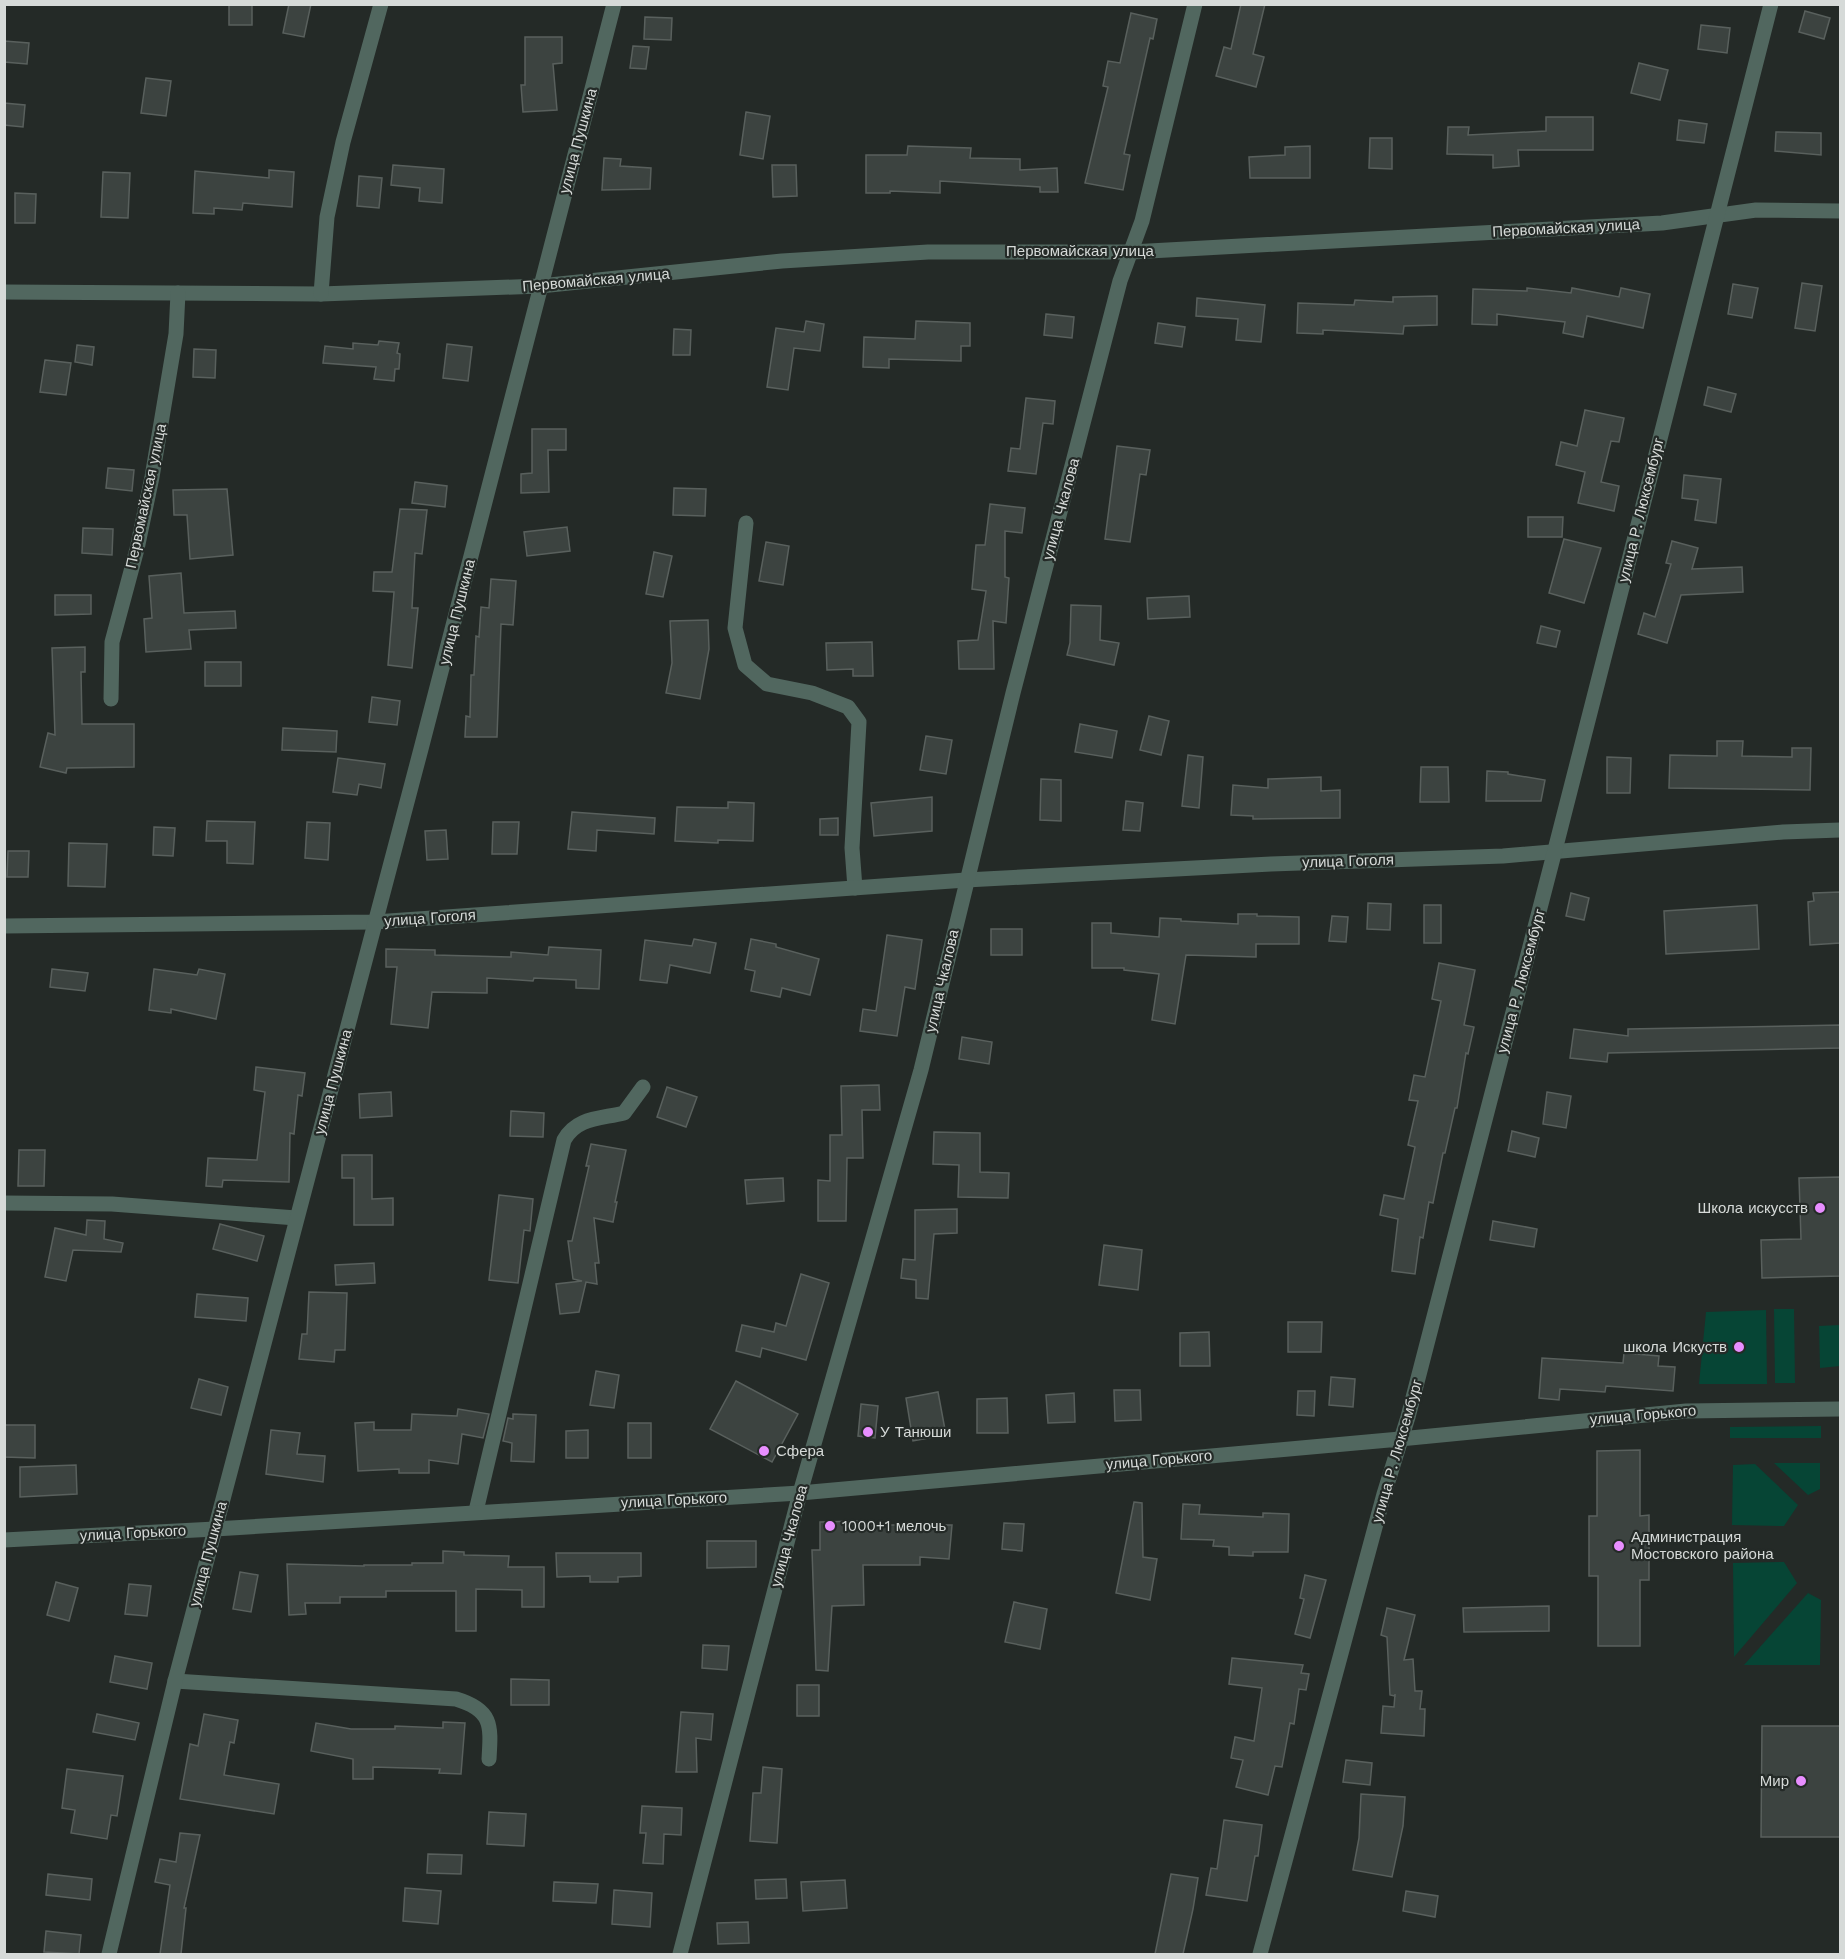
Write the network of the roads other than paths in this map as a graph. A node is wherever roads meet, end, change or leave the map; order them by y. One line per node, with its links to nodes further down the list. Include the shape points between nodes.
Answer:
1 (381, 4): 11 (street, via 343,142 330,207)
2 (614, 4): 8 (street, улица Пушкина)
3 (1195, 4): 7 (street, улица Чкалова)
4 (1771, 4): 6 (street, улица Р. Люксембург)
5 (1840, 211): 6 (street, Первомайская улица, via 1756,210)
6 (1715, 217): 7 (street, Первомайская улица); 15 (street, улица Р. Люксембург)
7 (1131, 252): 8 (street, Первомайская улица, via 928,252 782,261); 16 (street, улица Чкалова, via 1120,281)
8 (540, 286): 11 (street, Первомайская улица); 18 (street, улица Пушкина)
9 (4, 292): 10 (street, Первомайская улица)
10 (178, 293): 11 (street, Первомайская улица); 13 (street, Первомайская улица, via 176,334 152,477 112,642)
11 (321, 294)
12 (746, 523): 17 (street, via 735,628 745,665 766,684 812,693 848,707 859,722 852,848)
13 (111, 699)
14 (1840, 830): 15 (street, улица Гоголя)
15 (1555, 850): 16 (street, улица Гоголя, via 1503,856); 24 (street, улица Р. Люксембург)
16 (966, 880): 17 (street, улица Гоголя); 25 (street, улица Чкалова, via 921,1071)
17 (855, 888): 18 (street, улица Гоголя)
18 (375, 922): 19 (street, улица Гоголя); 22 (street, улица Пушкина)
19 (4, 926)
20 (643, 1087): 26 (street, via 624,1113 582,1122 570,1128 564,1140)
21 (4, 1203): 22 (street, via 112,1204)
22 (296, 1218): 27 (street, улица Пушкина)
23 (1840, 1408): 24 (street, улица Горького, via 1686,1411)
24 (1400, 1439): 25 (street, улица Горького); 33 (street, улица Р. Люксембург)
25 (800, 1493): 26 (street, улица Горького); 32 (street, улица Чкалова)
26 (476, 1511): 27 (street, улица Горького)
27 (215, 1529): 28 (street, улица Горького); 29 (street, улица Пушкина)
28 (4, 1540)
29 (175, 1681): 30 (street, via 456,1699 472,1704 484,1715 491,1728); 31 (street, улица Пушкина)
30 (489, 1759)
31 (109, 1954)
32 (680, 1954)
33 (1260, 1954)

